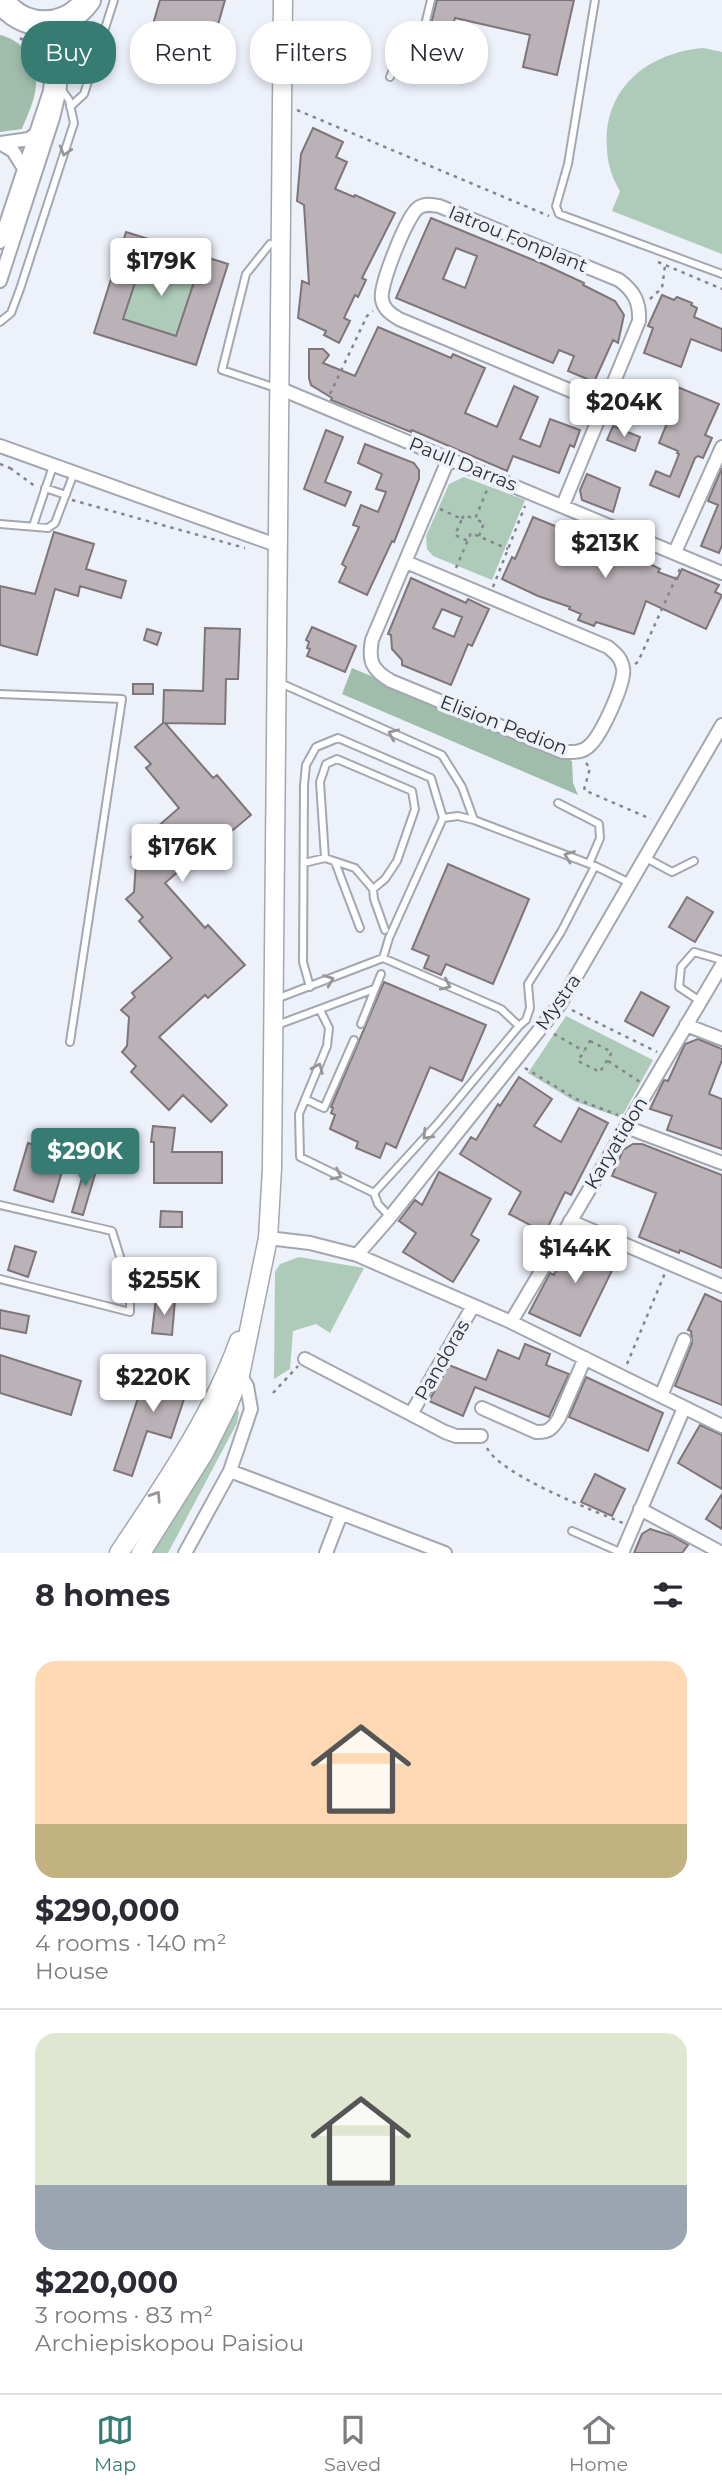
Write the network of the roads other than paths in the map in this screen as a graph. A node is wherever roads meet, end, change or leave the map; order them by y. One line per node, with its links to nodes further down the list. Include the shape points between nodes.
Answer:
1 (114, 0): 9 (lane, via 84,94)
2 (284, 0): 18 (street)
3 (431, 0): 7 (lane)
4 (595, 0): 15 (lane, via 568,164 555,206 559,214)
5 (84, 5): 6 (highway, via 55,23); 8 (street, via 63,58)
6 (12, 17): 10 (street, via 44,38 53,64)
7 (426, 21)
8 (60, 87): 9 (lane); 16 (street)
9 (70, 107): 17 (lane, one-way to 17, via 74,123 43,222 11,313)
10 (37, 133): 11 (street, via 29,139); 12 (street)
11 (0, 143): 12 (street, via 13,151)
12 (25, 170): 13 (street)
13 (0, 242)
14 (270, 244): 18 (lane, via 246,274 222,370)
15 (722, 274)
16 (0, 281)
17 (0, 322)
18 (281, 389): 22 (street, Paull Darras); 30 (street)
19 (605, 405): 19 (street, Iatrou Fonplant, via 639,321 636,296 619,280 439,206 419,208 408,223 384,282 383,304 399,319); 27 (street)
20 (0, 446): 23 (street)
21 (722, 447): 31 (street)
22 (449, 458): 27 (street, Paull Darras); 32 (street, Elision Pedion)
23 (53, 466): 24 (street); 25 (lane)
24 (74, 473): 26 (lane); 30 (street)
25 (43, 489): 26 (lane); 29 (lane)
26 (68, 497): 29 (lane, via 55,523 48,528)
27 (563, 505): 31 (street, Paull Darras)
28 (0, 524): 29 (lane)
29 (33, 526)
30 (279, 546): 34 (street)
31 (680, 554): 33 (street, Paull Darras)
32 (406, 562): 32 (street, Elision Pedion, via 608,647 620,657 623,680 587,748 564,752 378,674 369,656 372,640)
33 (722, 573)
34 (278, 682): 39 (lane, one-way to 34, via 462,787 442,755); 55 (street)
35 (0, 694): 64 (lane, via 122,699)
36 (722, 725): 41 (street, Mystra)
37 (558, 803): 45 (lane, via 598,824 600,838)
38 (443, 818): 39 (lane); 44 (lane, via 431,778 338,737 316,747 306,765); 50 (lane)
39 (474, 820): 45 (lane, one-way to 39)
40 (325, 858): 42 (lane); 44 (lane); 47 (lane, via 320,782 326,764 337,759 412,791 415,809 397,861)
41 (646, 858): 43 (lane, via 672,872); 46 (street, Mystra)
42 (335, 862): 47 (lane, via 355,869); 48 (lane)
43 (694, 862)
44 (303, 863): 53 (lane, via 303,962)
45 (592, 865): 46 (lane); 61 (lane, via 561,932 528,984 530,1008)
46 (631, 883): 70 (street, Mystra, via 560,1004)
47 (373, 888): 49 (lane)
48 (360, 928)
49 (385, 930)
50 (383, 958): 53 (lane, one-way to 50); 61 (lane, one-way to 61, via 501,1009)
51 (722, 962): 56 (street, Karyatidon); 56 (lane, via 694,953 681,967 680,987)
52 (381, 974): 54 (lane)
53 (310, 987): 55 (lane)
54 (374, 989): 57 (lane); 58 (lane)
55 (274, 1000): 60 (street)
56 (700, 1001): 59 (street, Karyatidon)
57 (320, 1010): 60 (lane); 65 (lane, one-way to 57, via 327,1046 329,1028)
58 (361, 1024)
59 (686, 1025): 62 (street); 66 (street, Karyatidon)
60 (274, 1026): 72 (street)
61 (519, 1026): 68 (lane, one-way to 68)
62 (722, 1039)
63 (354, 1040): 65 (lane, via 324,1108)
64 (70, 1042)
65 (305, 1099): 68 (lane, one-way to 68, via 299,1114 300,1157)
66 (625, 1122): 67 (street); 71 (street, Karyatidon)
67 (722, 1163)
68 (374, 1194): 70 (lane)
69 (0, 1205): 74 (lane, via 112,1231 130,1289 130,1312)
70 (390, 1217): 73 (street, Mystra)
71 (570, 1221): 75 (street); 78 (street, Karyatidon)
72 (268, 1238): 73 (street); 76 (street)
73 (357, 1255): 77 (street)
74 (0, 1279)
75 (722, 1286)
76 (256, 1299): 82 (street); 95 (street, one-way to 76, via 208,1411)
77 (473, 1306): 78 (street); 88 (street, Pandoras)
78 (511, 1322): 80 (street)
79 (684, 1340): 83 (street)
80 (584, 1358): 83 (street); 85 (street, via 559,1418 545,1433)
81 (306, 1359): 88 (street, Pandoras)
82 (240, 1375): 84 (street); 87 (street)
83 (661, 1396): 86 (street)
84 (232, 1397): 87 (street); 96 (street, via 191,1476)
85 (482, 1408)
86 (684, 1408): 89 (street); 92 (street)
87 (251, 1409): 91 (street)
88 (411, 1414): 90 (street, Pandoras, via 456,1436)
89 (722, 1426)
90 (481, 1436)
91 (230, 1471): 93 (street); 97 (street)
92 (640, 1509): 100 (street); 101 (street)
93 (341, 1514): 98 (street); 99 (street)
94 (572, 1531): 100 (lane)
95 (119, 1553)
96 (141, 1553)
97 (185, 1553)
98 (326, 1553)
99 (445, 1553)
100 (622, 1553)
101 (722, 1553)

